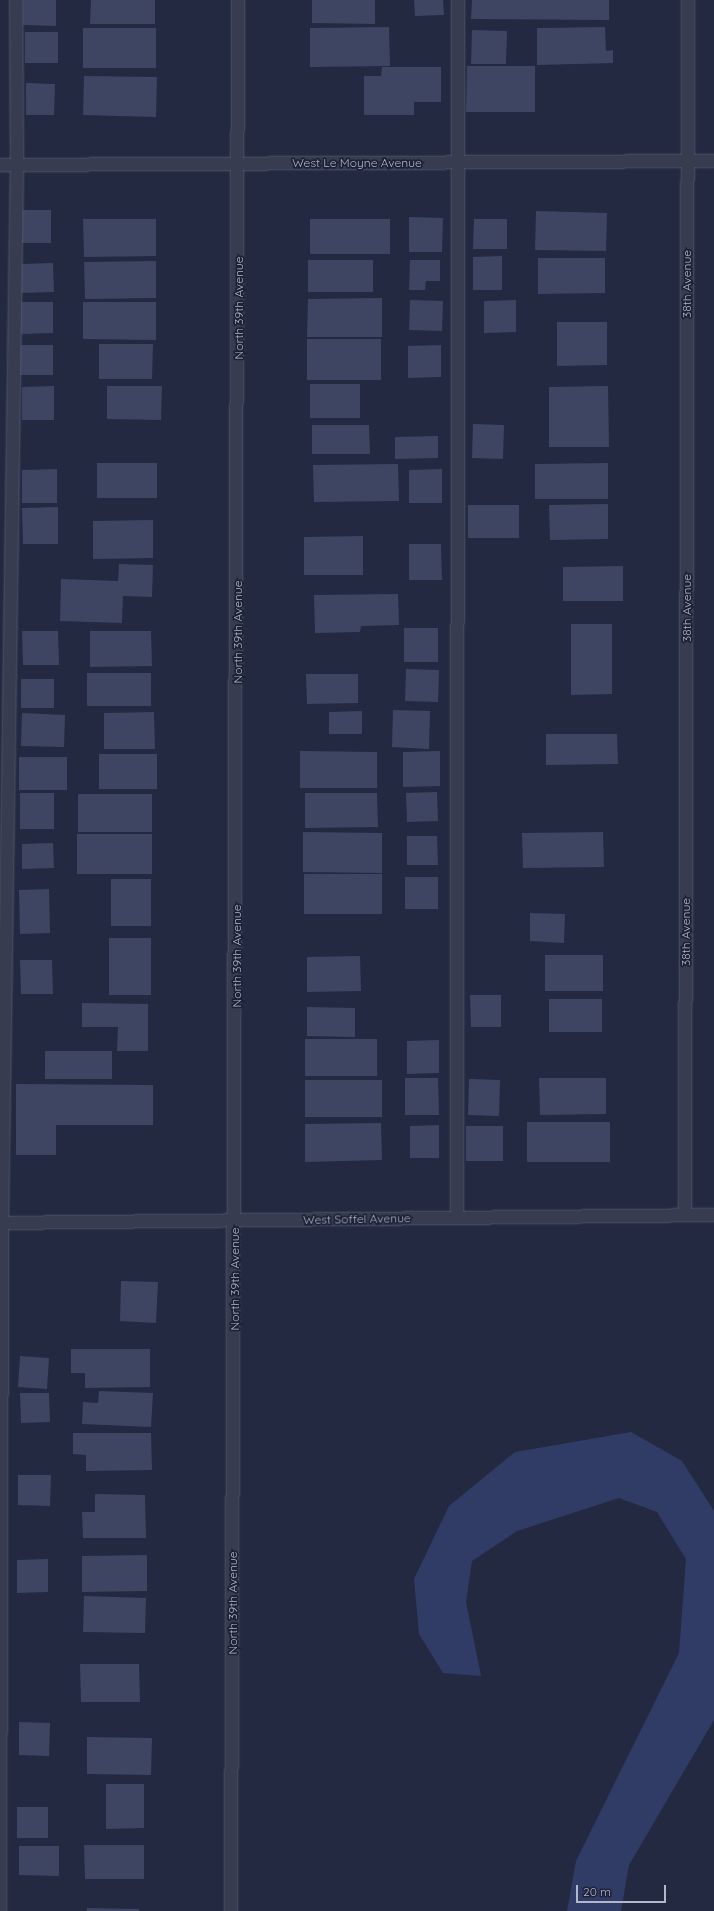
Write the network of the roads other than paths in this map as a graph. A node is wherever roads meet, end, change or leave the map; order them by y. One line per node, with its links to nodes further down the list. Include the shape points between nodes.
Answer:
1 (16, 0): 10 (street)
2 (238, 0): 8 (street, North 39th Avenue)
3 (458, 0): 7 (street)
4 (688, 0): 5 (street, 38th Avenue)
5 (688, 161): 6 (street, West Le Moyne Avenue); 7 (street, West Le Moyne Avenue); 11 (street, 38th Avenue)
6 (714, 161)
7 (457, 162): 8 (street, West Le Moyne Avenue); 13 (street)
8 (239, 164): 10 (street, West Le Moyne Avenue); 14 (street, North 39th Avenue)
9 (0, 165): 10 (street, West Le Moyne Avenue)
10 (17, 165): 15 (street)
11 (685, 1215): 12 (street, West Soffel Avenue); 13 (street, West Soffel Avenue)
12 (714, 1215)
13 (457, 1218): 14 (street, West Soffel Avenue)
14 (235, 1221): 15 (street, West Soffel Avenue); 17 (street, North 39th Avenue)
15 (1, 1223): 16 (street)
16 (0, 1911)
17 (231, 1911)

